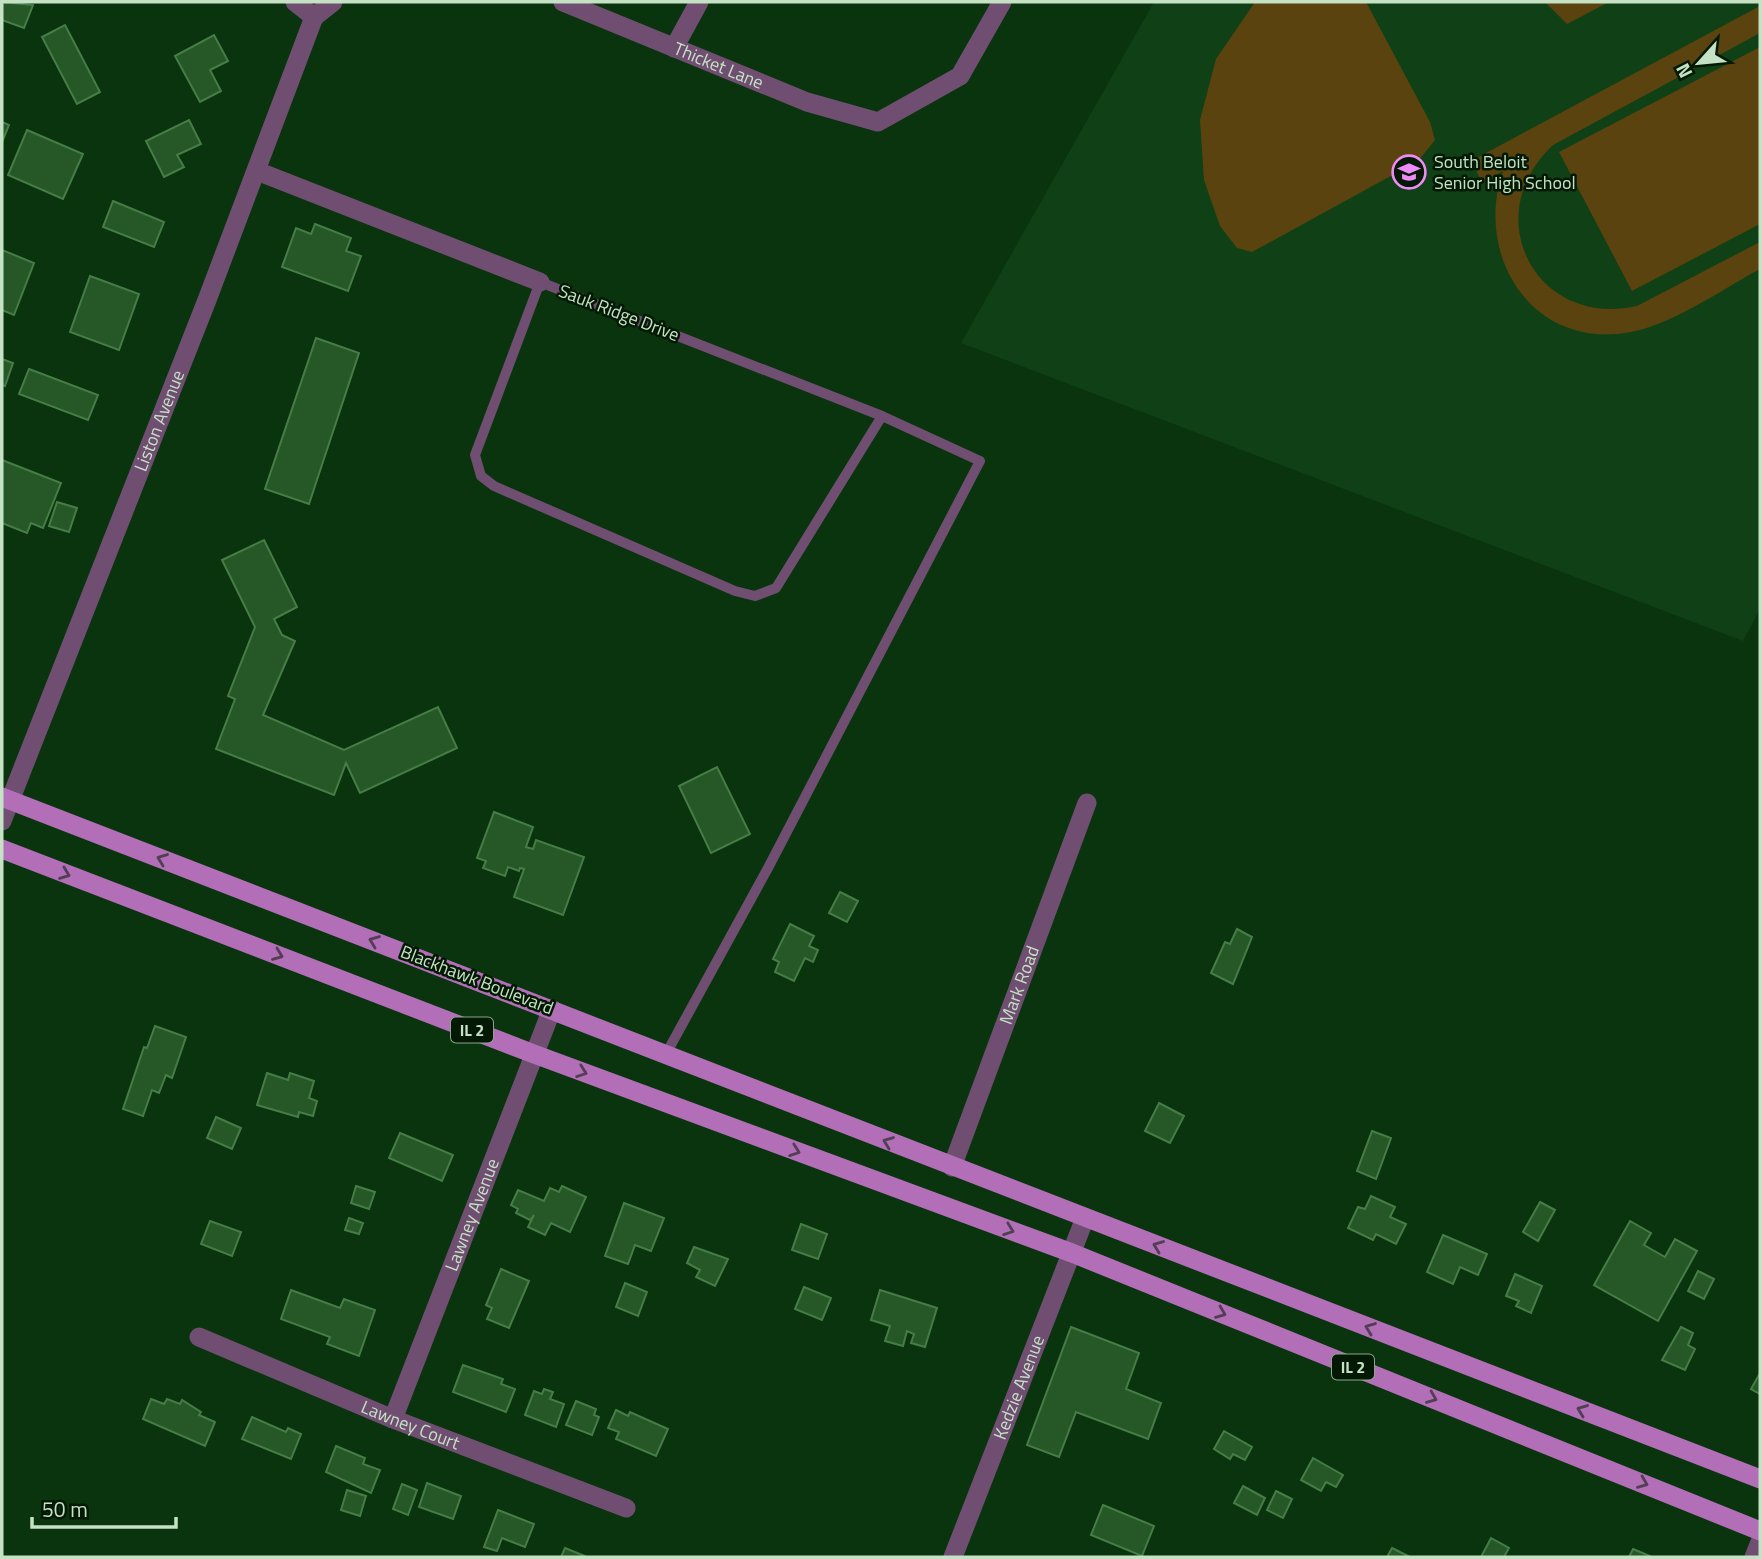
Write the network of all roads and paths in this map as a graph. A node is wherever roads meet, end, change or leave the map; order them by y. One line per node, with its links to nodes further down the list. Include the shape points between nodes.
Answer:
1 (295, 2): 6 (street)
2 (333, 2): 6 (street)
3 (563, 2): 7 (street, Thicket Lane)
4 (699, 2): 7 (street)
5 (1002, 2): 7 (street, Thicket Lane, via 960,76 878,122 807,102)
6 (314, 17): 8 (street, Liston Avenue)
7 (674, 48)
8 (257, 171): 9 (street, Sauk Ridge Drive); 11 (street, Liston Avenue)
9 (540, 282): 10 (lane, Sauk Ridge Drive); 10 (lane, via 475,455 481,476 494,486 736,591 755,596 776,588)
10 (882, 416): 17 (lane, Sauk Ridge Drive, via 980,461)
11 (6, 799): 13 (street, Liston Avenue); 15 (main road, Blackhawk Boulevard / IL 2, one-way to 11)
12 (1087, 803): 18 (street, Mark Road)
13 (2, 821)
14 (2, 849): 16 (main road, IL 2, one-way to 16)
15 (552, 1009): 16 (street, Lawney Avenue); 17 (main road, Blackhawk Boulevard / IL 2)
16 (534, 1054): 20 (main road, IL 2, one-way to 20); 22 (street, Lawney Avenue)
17 (666, 1054): 18 (main road, Blackhawk Boulevard / IL 2, one-way to 17)
18 (951, 1167): 19 (main road, IL 2)
19 (1085, 1218): 20 (street, Kedzie Avenue); 23 (main road, IL 2, one-way to 19)
20 (1072, 1253): 25 (main road, IL 2, one-way to 25); 27 (street, Kedzie Avenue)
21 (198, 1337): 22 (street, Lawney Court)
22 (393, 1419): 24 (street, Lawney Court)
23 (1760, 1479)
24 (626, 1508)
25 (1760, 1531)
26 (1760, 1542): 28 (street)
27 (953, 1557)
28 (1754, 1557)

